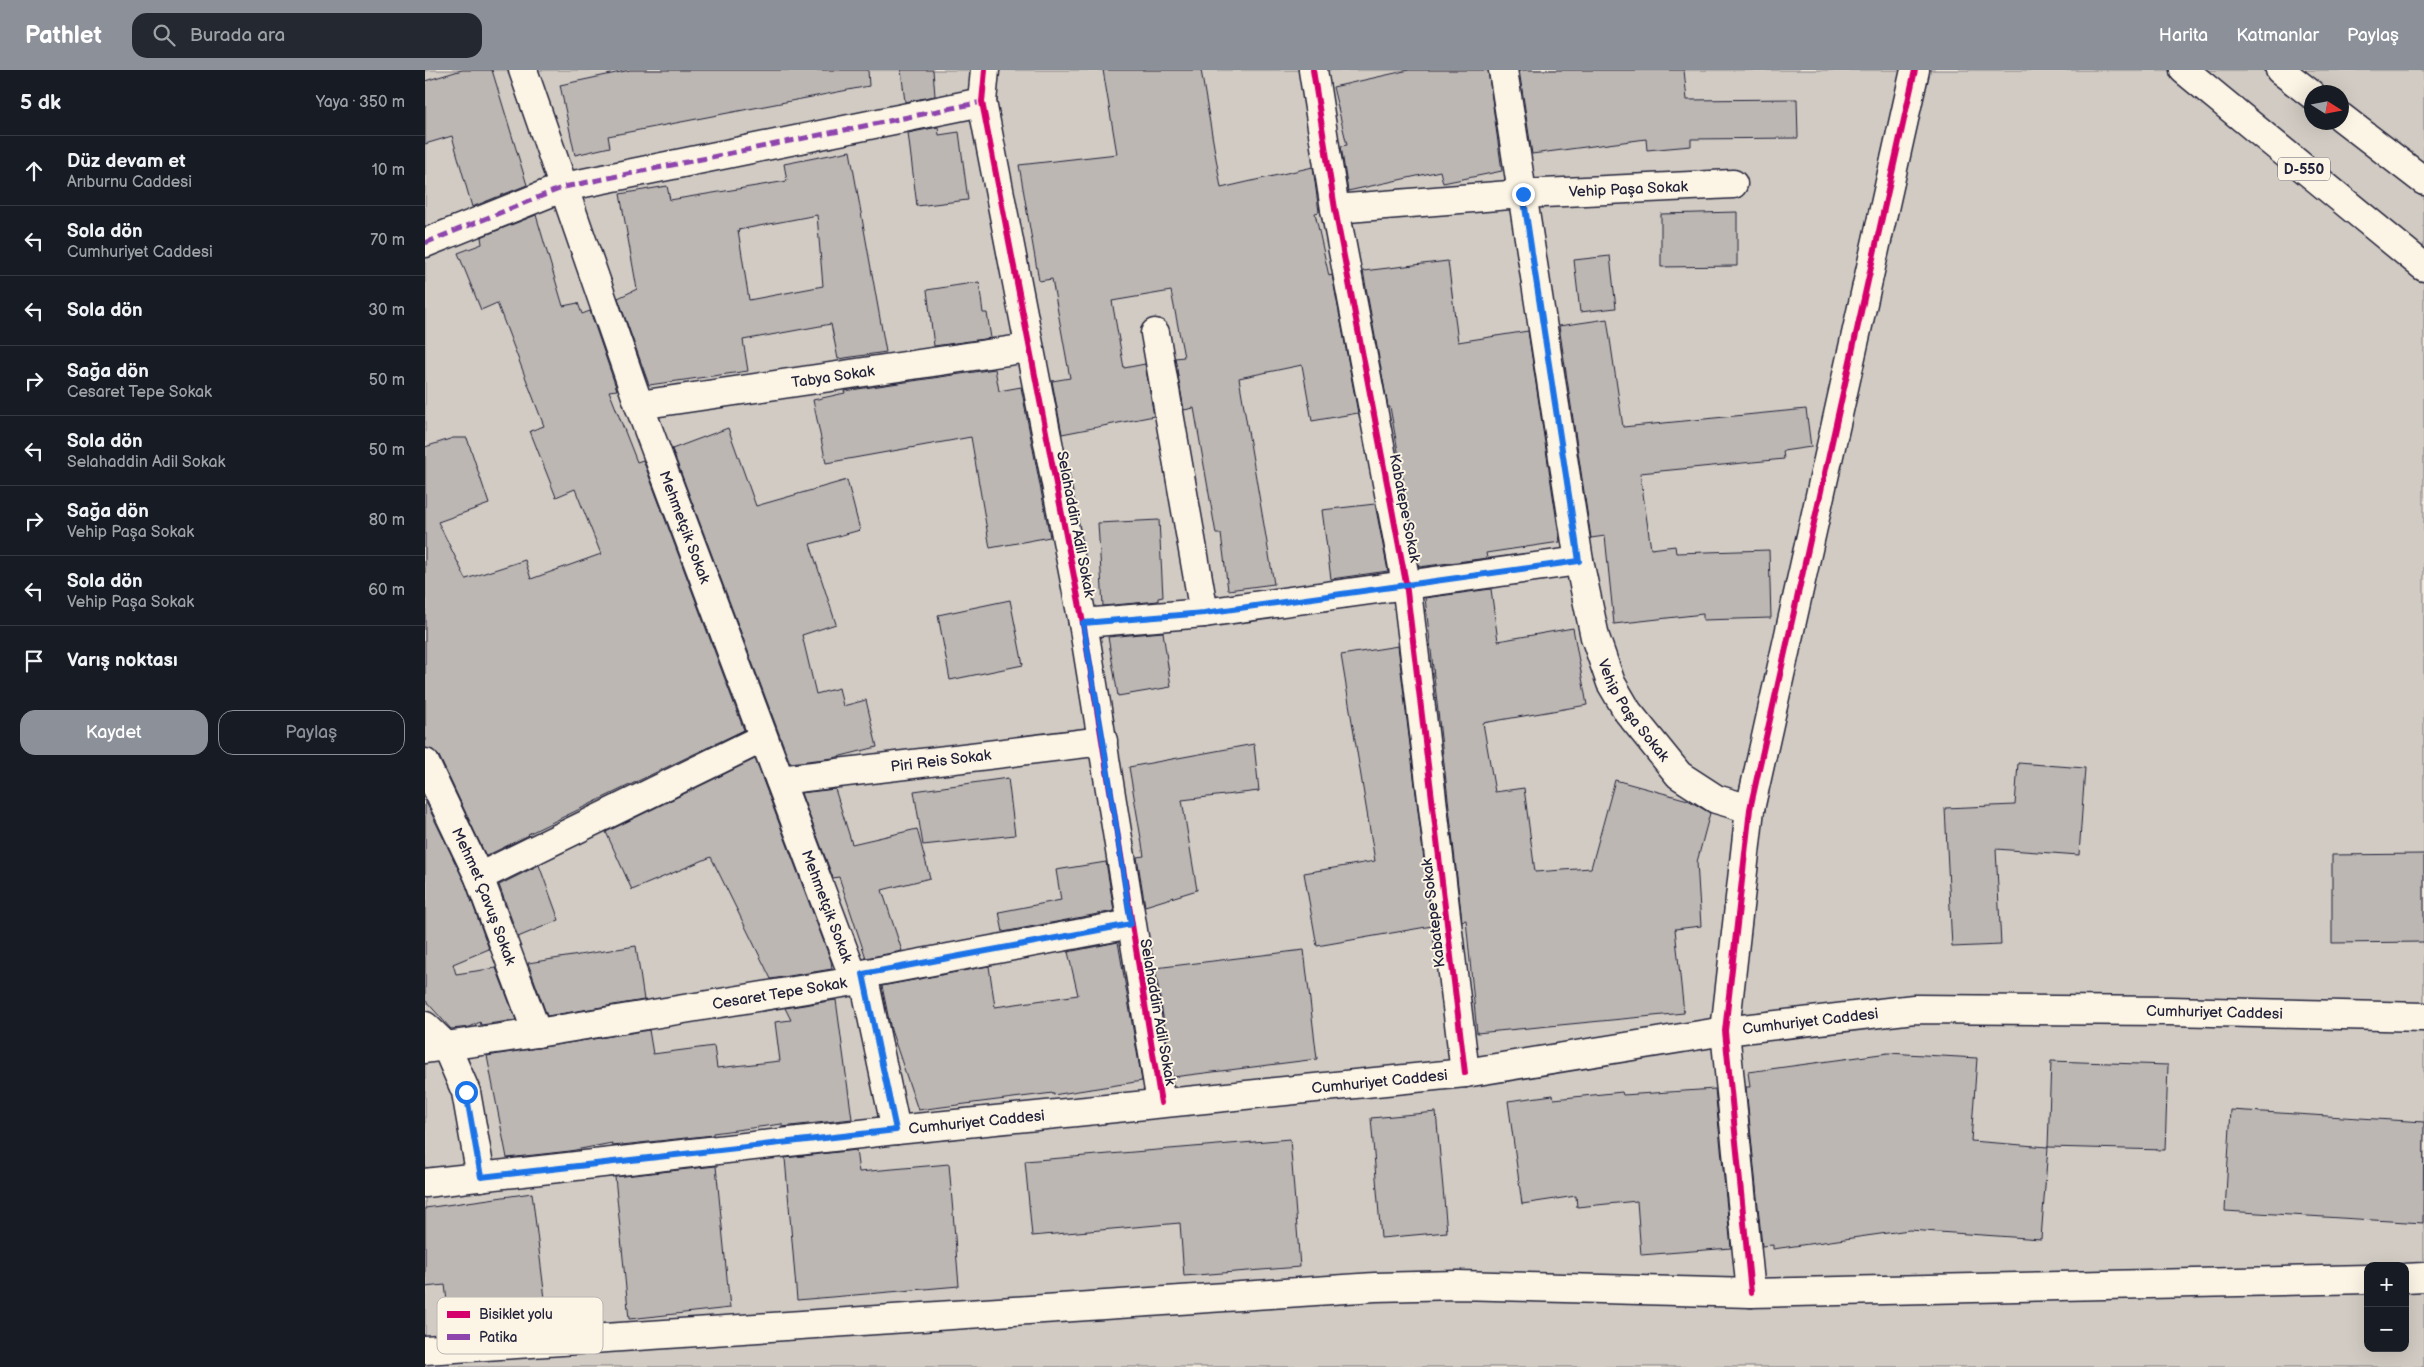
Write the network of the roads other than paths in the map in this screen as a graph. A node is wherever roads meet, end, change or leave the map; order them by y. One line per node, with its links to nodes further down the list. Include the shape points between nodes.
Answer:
1 (523, 70): 13 (main road, Mehmetçik Sokak)
2 (985, 70): 9 (main road, Selahaddin Adil Sokak)
3 (1313, 70): 15 (main road, Kabatepe Sokak)
4 (1503, 70): 14 (main road)
5 (1915, 70): 29 (main road)
6 (2184, 70): 17 (main road, D-550)
7 (2280, 70): 8 (main road)
8 (2304, 89)
9 (982, 102): 13 (main road); 19 (main road, Selahaddin Adil Sokak)
10 (2349, 123): 11 (main road)
11 (2424, 181)
12 (1733, 184): 14 (main road, Vehip Paşa Sokak)
13 (564, 187): 16 (main road); 20 (main road, Mehmetçik Sokak)
14 (1523, 194): 15 (main road, Vehip Paşa Sokak); 21 (main road, Vehip Paşa Sokak)
15 (1335, 209): 22 (main road, Kabatepe Sokak)
16 (425, 243)
17 (2424, 267)
18 (1155, 332): 23 (main road)
19 (1028, 348): 20 (main road, Tabya Sokak); 24 (main road, Selahaddin Adil Sokak)
20 (639, 405): 25 (main road, Mehmetçik Sokak)
21 (1579, 561): 22 (main road); 29 (main road, Vehip Paşa Sokak, via 1595,637 1611,683 1629,712 1679,775 1716,800)
22 (1406, 583): 23 (main road); 38 (main road, Kabatepe Sokak)
23 (1204, 613): 24 (main road)
24 (1083, 623): 26 (main road, Selahaddin Adil Sokak)
25 (763, 738): 28 (main road, Mehmetçik Sokak); 30 (main road)
26 (1103, 741): 28 (main road, Piri Reis Sokak); 31 (main road, Selahaddin Adil Sokak)
27 (425, 763): 30 (main road, Mehmet Çavuş Sokak)
28 (780, 780): 32 (main road, Mehmetçik Sokak)
29 (1750, 809): 35 (main road)
30 (479, 876): 36 (main road, Mehmet Çavuş Sokak)
31 (1131, 924): 32 (main road, Cesaret Tepe Sokak); 39 (main road, Selahaddin Adil Sokak)
32 (859, 977): 36 (main road, Cesaret Tepe Sokak); 40 (main road, Mehmetçik Sokak)
33 (2424, 1017): 35 (main road, Cumhuriyet Caddesi, via 1914,1009)
34 (425, 1026): 37 (main road)
35 (1725, 1031): 38 (main road, Cumhuriyet Caddesi); 46 (main road)
36 (537, 1033): 37 (main road, Cesaret Tepe Sokak)
37 (435, 1048): 41 (main road, via 466,1092)
38 (1465, 1073): 39 (main road, Cumhuriyet Caddesi)
39 (1161, 1102): 40 (main road, Cumhuriyet Caddesi)
40 (896, 1130): 41 (main road, Cumhuriyet Caddesi)
41 (481, 1177): 42 (main road, Cumhuriyet Caddesi)
42 (425, 1183)
43 (2424, 1277): 45 (main road)
44 (2364, 1278): 46 (main road)
45 (2409, 1278)
46 (1751, 1293): 47 (main road, via 1458,1285 1375,1287)
47 (603, 1338)

